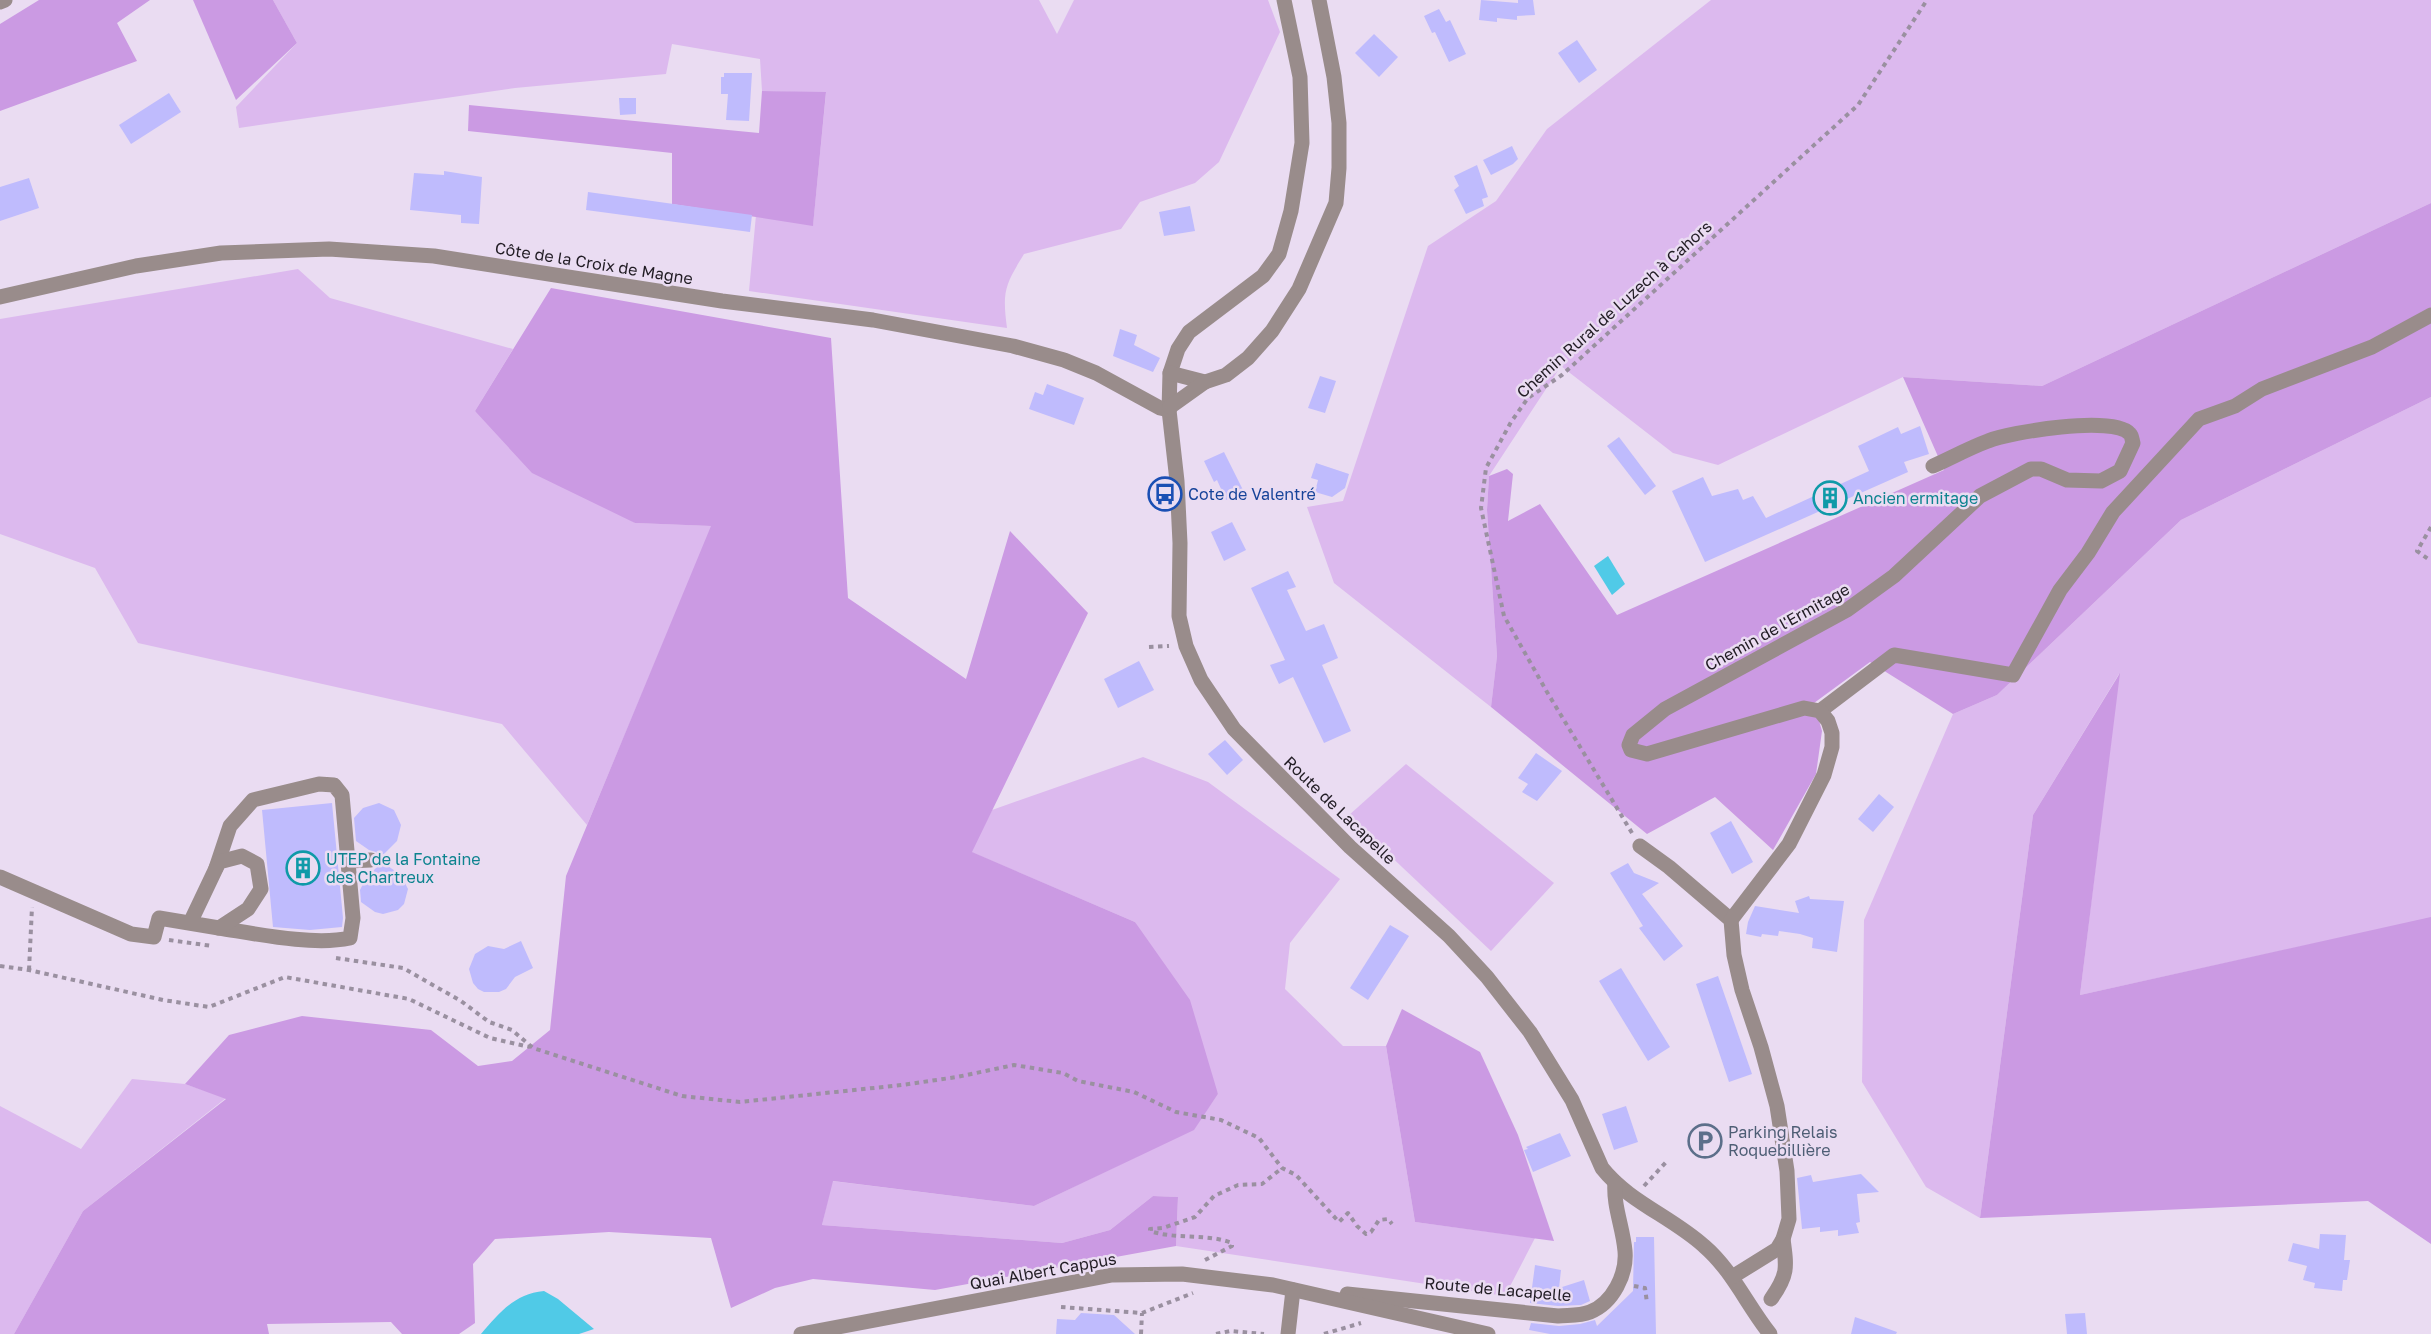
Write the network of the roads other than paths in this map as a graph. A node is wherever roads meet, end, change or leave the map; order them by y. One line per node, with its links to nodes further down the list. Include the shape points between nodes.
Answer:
1 (4, 0): 4 (street)
2 (1284, 0): 7 (street, via 1300,76 1302,143 1291,211 1279,254 1263,276 1189,332)
3 (1319, 0): 8 (street, via 1339,123 1336,202 1299,289 1272,331 1248,358 1226,375)
4 (0, 2)
5 (0, 297): 9 (street, Côte de la Croix de Magne, via 136,266 221,253 329,249 434,256 873,320 1013,346 1064,360 1160,408)
6 (2431, 315): 11 (street, via 2372,347 2262,388 2235,406 2199,419 2113,512 2060,590 2013,675 1894,655)
7 (1170, 373): 8 (street); 9 (street, Route de Lacapelle)
8 (1206, 382): 9 (street)
9 (1170, 409): 20 (street, Route de Lacapelle, via 1177,481 1179,616 1186,646 1201,680 1234,729 1350,847 1449,936 1486,977 1532,1035 1572,1100 1602,1168)
10 (1933, 466): 11 (street, Chemin de l'Ermitage, via 1989,440 2066,427 2120,428 2133,443 2120,471 2101,481 2067,480 2031,469 1980,496 1894,576 1847,610 1665,710 1633,735 1629,745 1631,750 1647,754 1803,708)
11 (1820, 711): 17 (street, via 1832,733 1824,774 1789,844)
12 (1640, 846): 17 (street)
13 (371, 860): 14 (street)
14 (348, 861): 15 (street, via 342,795 334,785 319,784 253,800 230,826); 19 (street, via 353,918 350,938 334,941)
15 (216, 868): 18 (street); 19 (street, via 219,862 242,856 257,864 261,889 248,909)
16 (0, 877): 18 (street, via 131,934 154,937 159,918)
17 (1731, 920): 21 (street, via 1742,990 1777,1106 1790,1219)
18 (190, 923): 19 (street)
19 (219, 928)
20 (1615, 1182): 22 (street, Route de Lacapelle, via 1701,1243); 23 (street, Route de Lacapelle, via 1625,1252 1619,1283 1608,1300 1592,1312 1558,1316)
21 (1783, 1239): 22 (street, via 1777,1249); 24 (street, via 1786,1266 1782,1283)
22 (1732, 1277): 28 (street, Route de Lacapelle)
23 (1293, 1290): 25 (street, Quai Albert Cappus, via 1182,1274 1112,1275); 26 (street); 27 (street)
24 (1771, 1299)
25 (801, 1334)
26 (1288, 1334)
27 (1488, 1334)
28 (1770, 1334)

